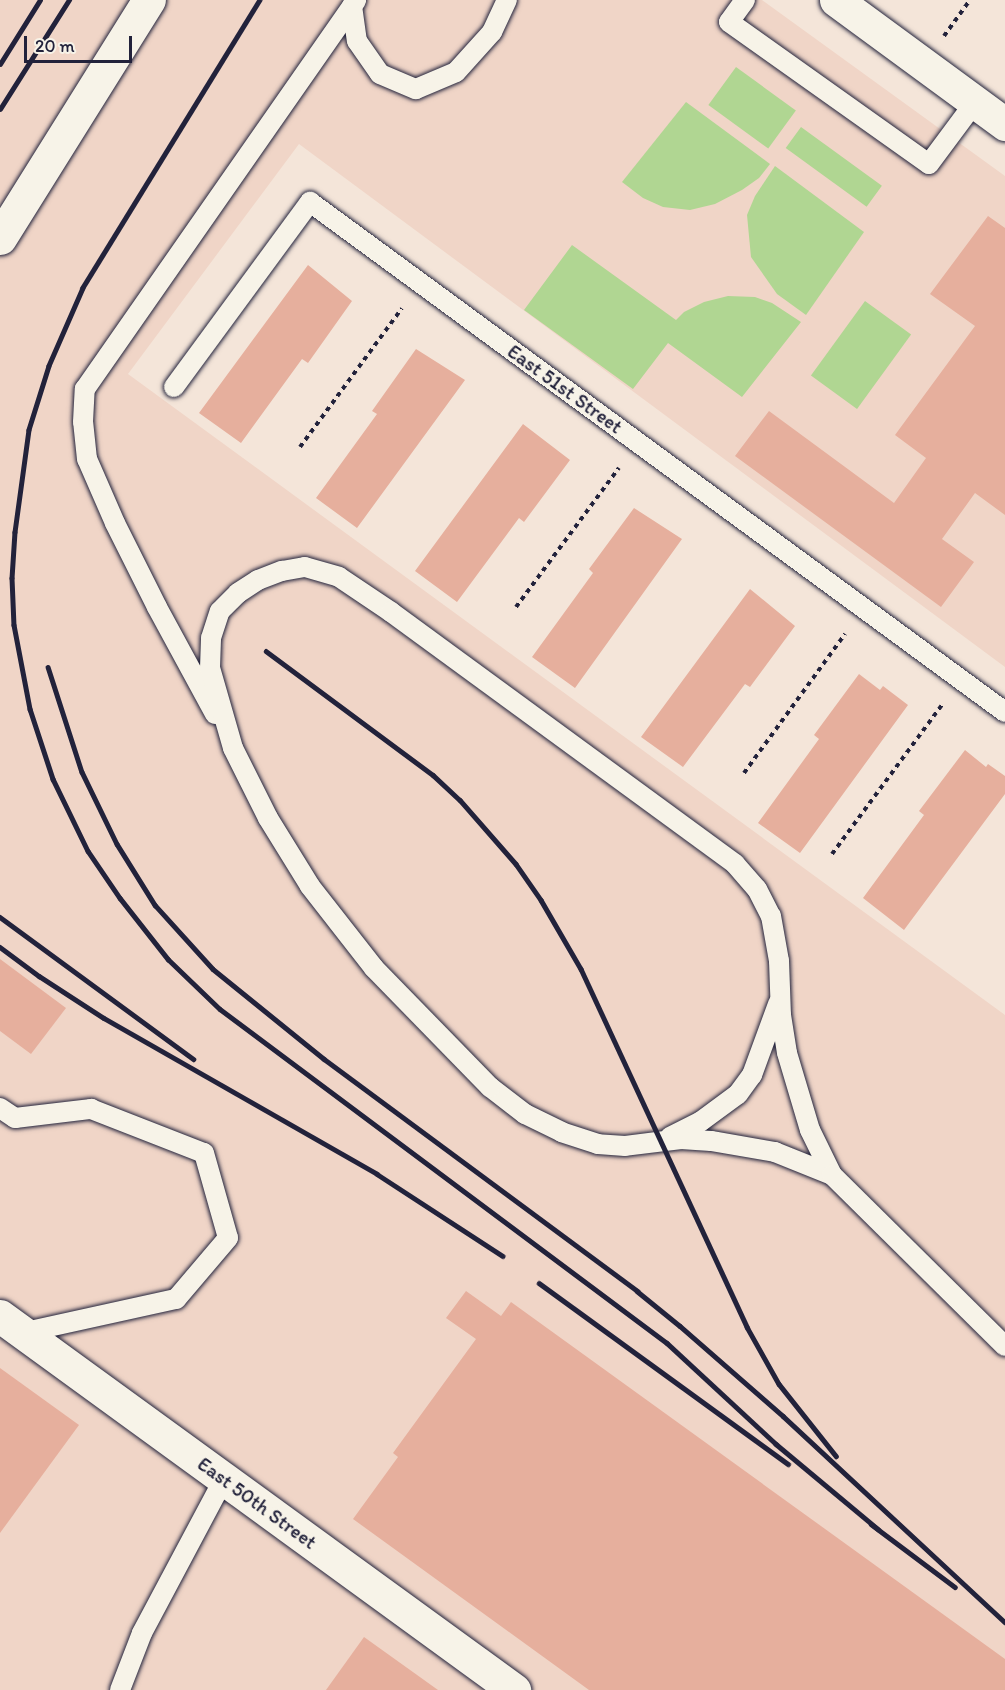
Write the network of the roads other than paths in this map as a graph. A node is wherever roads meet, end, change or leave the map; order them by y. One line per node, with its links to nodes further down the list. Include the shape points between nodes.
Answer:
1 (149, 0): 8 (street)
2 (507, 0): 5 (lane, via 492,32 456,72 416,89 380,74 357,40)
3 (745, 0): 6 (lane, via 729,22 929,164)
4 (836, 0): 6 (street)
5 (354, 3): 11 (lane, via 85,389 87,459 157,607)
6 (975, 102): 7 (street)
7 (1005, 124)
8 (0, 238)
9 (174, 387): 10 (lane, East 51st Street, via 310,202)
10 (1005, 712)
11 (233, 748): 12 (lane, via 210,668 211,638 220,610 248,587 282,571 305,567 339,577 735,864 757,889 771,916 779,961); 14 (lane, via 273,827 332,916 401,999 490,1087 525,1114 598,1144)
12 (780, 999): 14 (lane, via 752,1075 738,1094 700,1122); 15 (lane, via 796,1091)
13 (0, 1108): 16 (lane, via 15,1118 91,1109 204,1153 228,1238 176,1299)
14 (659, 1142): 15 (lane, via 711,1141 776,1152)
15 (832, 1175): 17 (lane)
16 (11, 1325): 18 (street, East 50th Street)
17 (1005, 1346)
18 (224, 1479): 19 (lane, via 141,1633); 20 (street, East 50th Street)
19 (120, 1690)
20 (514, 1690)

